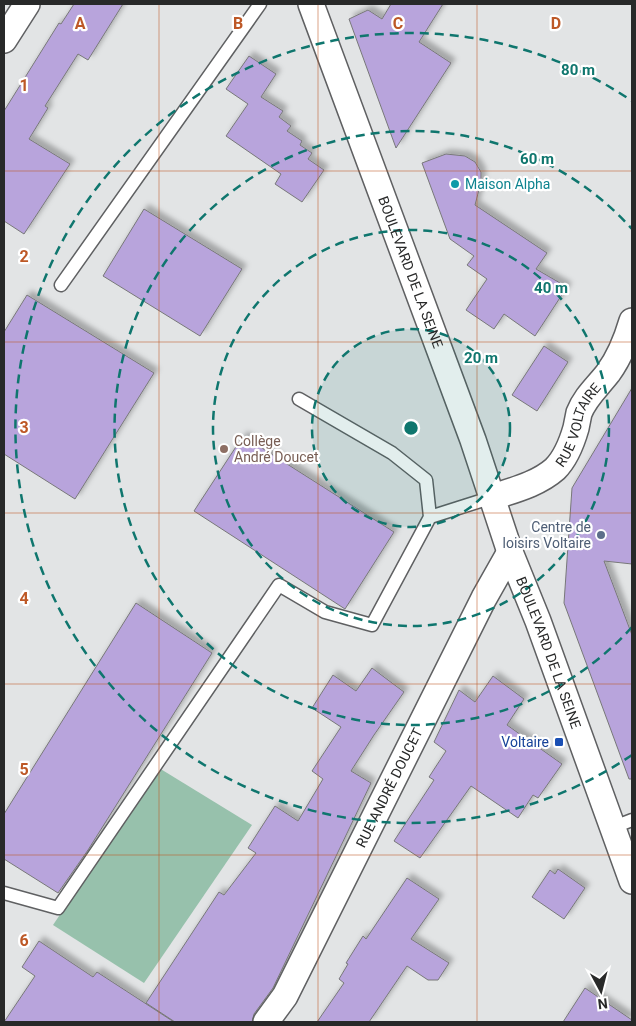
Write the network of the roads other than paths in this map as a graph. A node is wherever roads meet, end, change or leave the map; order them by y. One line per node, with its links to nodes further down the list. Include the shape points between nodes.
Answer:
1 (27, 4): 4 (street)
2 (260, 4): 5 (lane)
3 (311, 4): 8 (street, BOULEVARD DE LA SEINE)
4 (4, 40)
5 (61, 285)
6 (632, 321): 8 (street, RUE VOLTAIRE, via 616,360 579,412 567,452 557,467 541,480)
7 (299, 399): 9 (lane, via 392,453 426,480)
8 (493, 497): 9 (lane); 10 (street, BOULEVARD DE LA SEINE)
9 (430, 517): 13 (lane, via 372,625 325,612 279,584 58,908)
10 (510, 552): 11 (street, BOULEVARD DE LA SEINE); 14 (street, RUE ANDRÉ DOUCET, via 285,996)
11 (623, 824): 12 (street, BOULEVARD DE LA SEINE)
12 (632, 880)
13 (4, 893)
14 (266, 1022)

